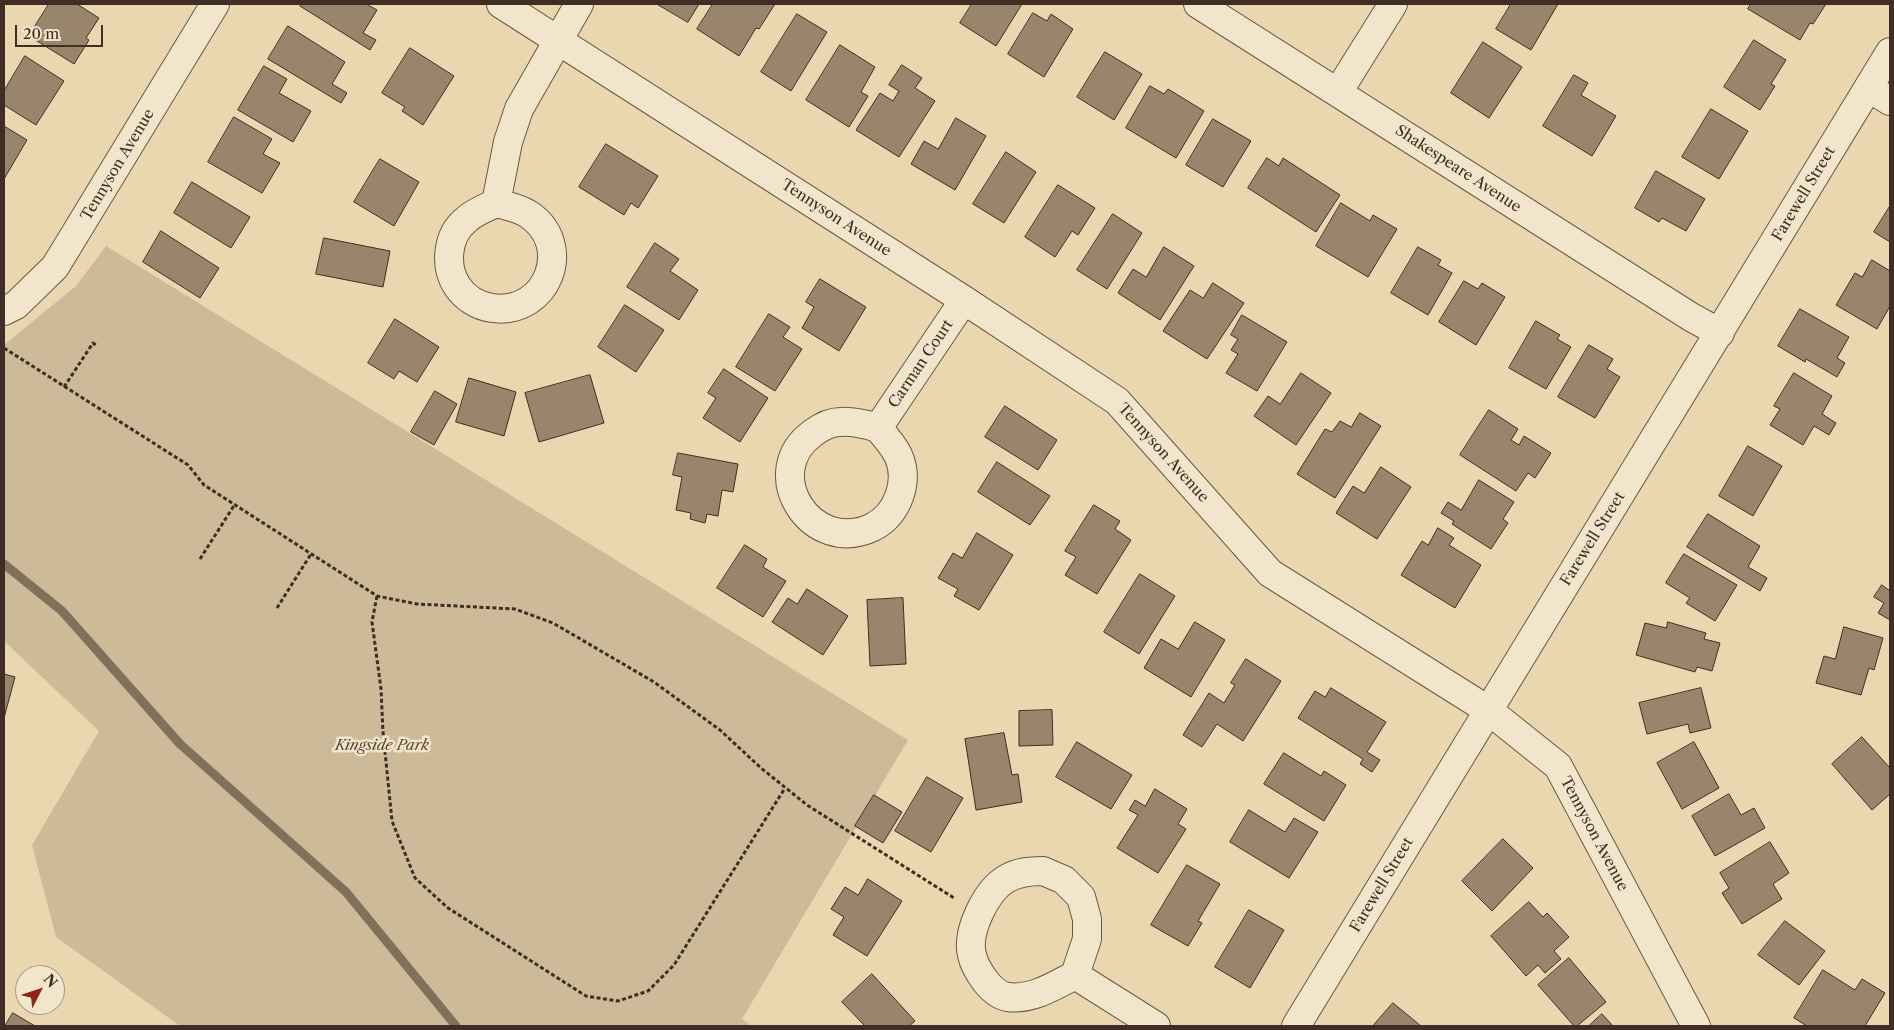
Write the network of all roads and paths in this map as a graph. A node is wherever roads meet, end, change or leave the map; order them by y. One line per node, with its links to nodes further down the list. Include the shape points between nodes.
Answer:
1 (215, 4): 12 (street, Tennyson Avenue, via 55,267 16,304)
2 (501, 4): 6 (street, Tennyson Avenue)
3 (579, 4): 6 (street)
4 (1198, 4): 8 (street, Shakespeare Avenue)
5 (1392, 4): 8 (street)
6 (558, 40): 10 (street, via 519,109 508,142); 11 (street, Tennyson Avenue)
7 (1890, 52): 9 (street, Farewell Street)
8 (1338, 92): 13 (street, Shakespeare Avenue)
9 (1879, 95): 13 (street, Farewell Street)
10 (496, 203)
11 (964, 300): 17 (street, Carman Court); 23 (street, Tennyson Avenue, via 1117,401 1270,573)
12 (4, 311)
13 (1720, 333): 23 (street, Farewell Street)
14 (98, 346): 16 (path, via 93,343)
15 (4, 348): 16 (path)
16 (64, 386): 18 (path, via 188,465 204,485)
17 (878, 428): 17 (street, via 856,422 838,422 821,427 806,438 796,452 791,488 797,505 808,519 824,529 843,534 862,532 879,523 892,510 901,493 899,456)
18 (235, 504): 19 (path); 20 (path)
19 (311, 554): 21 (path); 22 (path)
20 (200, 559)
21 (377, 596): 24 (path, via 417,604 515,609 553,623 654,682 720,730); 24 (path, via 372,622 392,820 415,878 448,908 586,996 618,1001 648,991 655,985 674,965)
22 (277, 608)
23 (1488, 710): 28 (street, Farewell Street); 29 (street, Tennyson Avenue, via 1558,766)
24 (785, 788): 25 (path, via 878,852)
25 (979, 913): 26 (street, via 972,932 972,955 980,974 991,988 1005,996 1022,997 1046,991); 26 (street, via 1005,879 1024,872 1043,871 1064,880 1081,897 1087,919 1087,938)
26 (1075, 975): 27 (street)
27 (1156, 1026)
28 (1296, 1026)
29 (1696, 1026)

